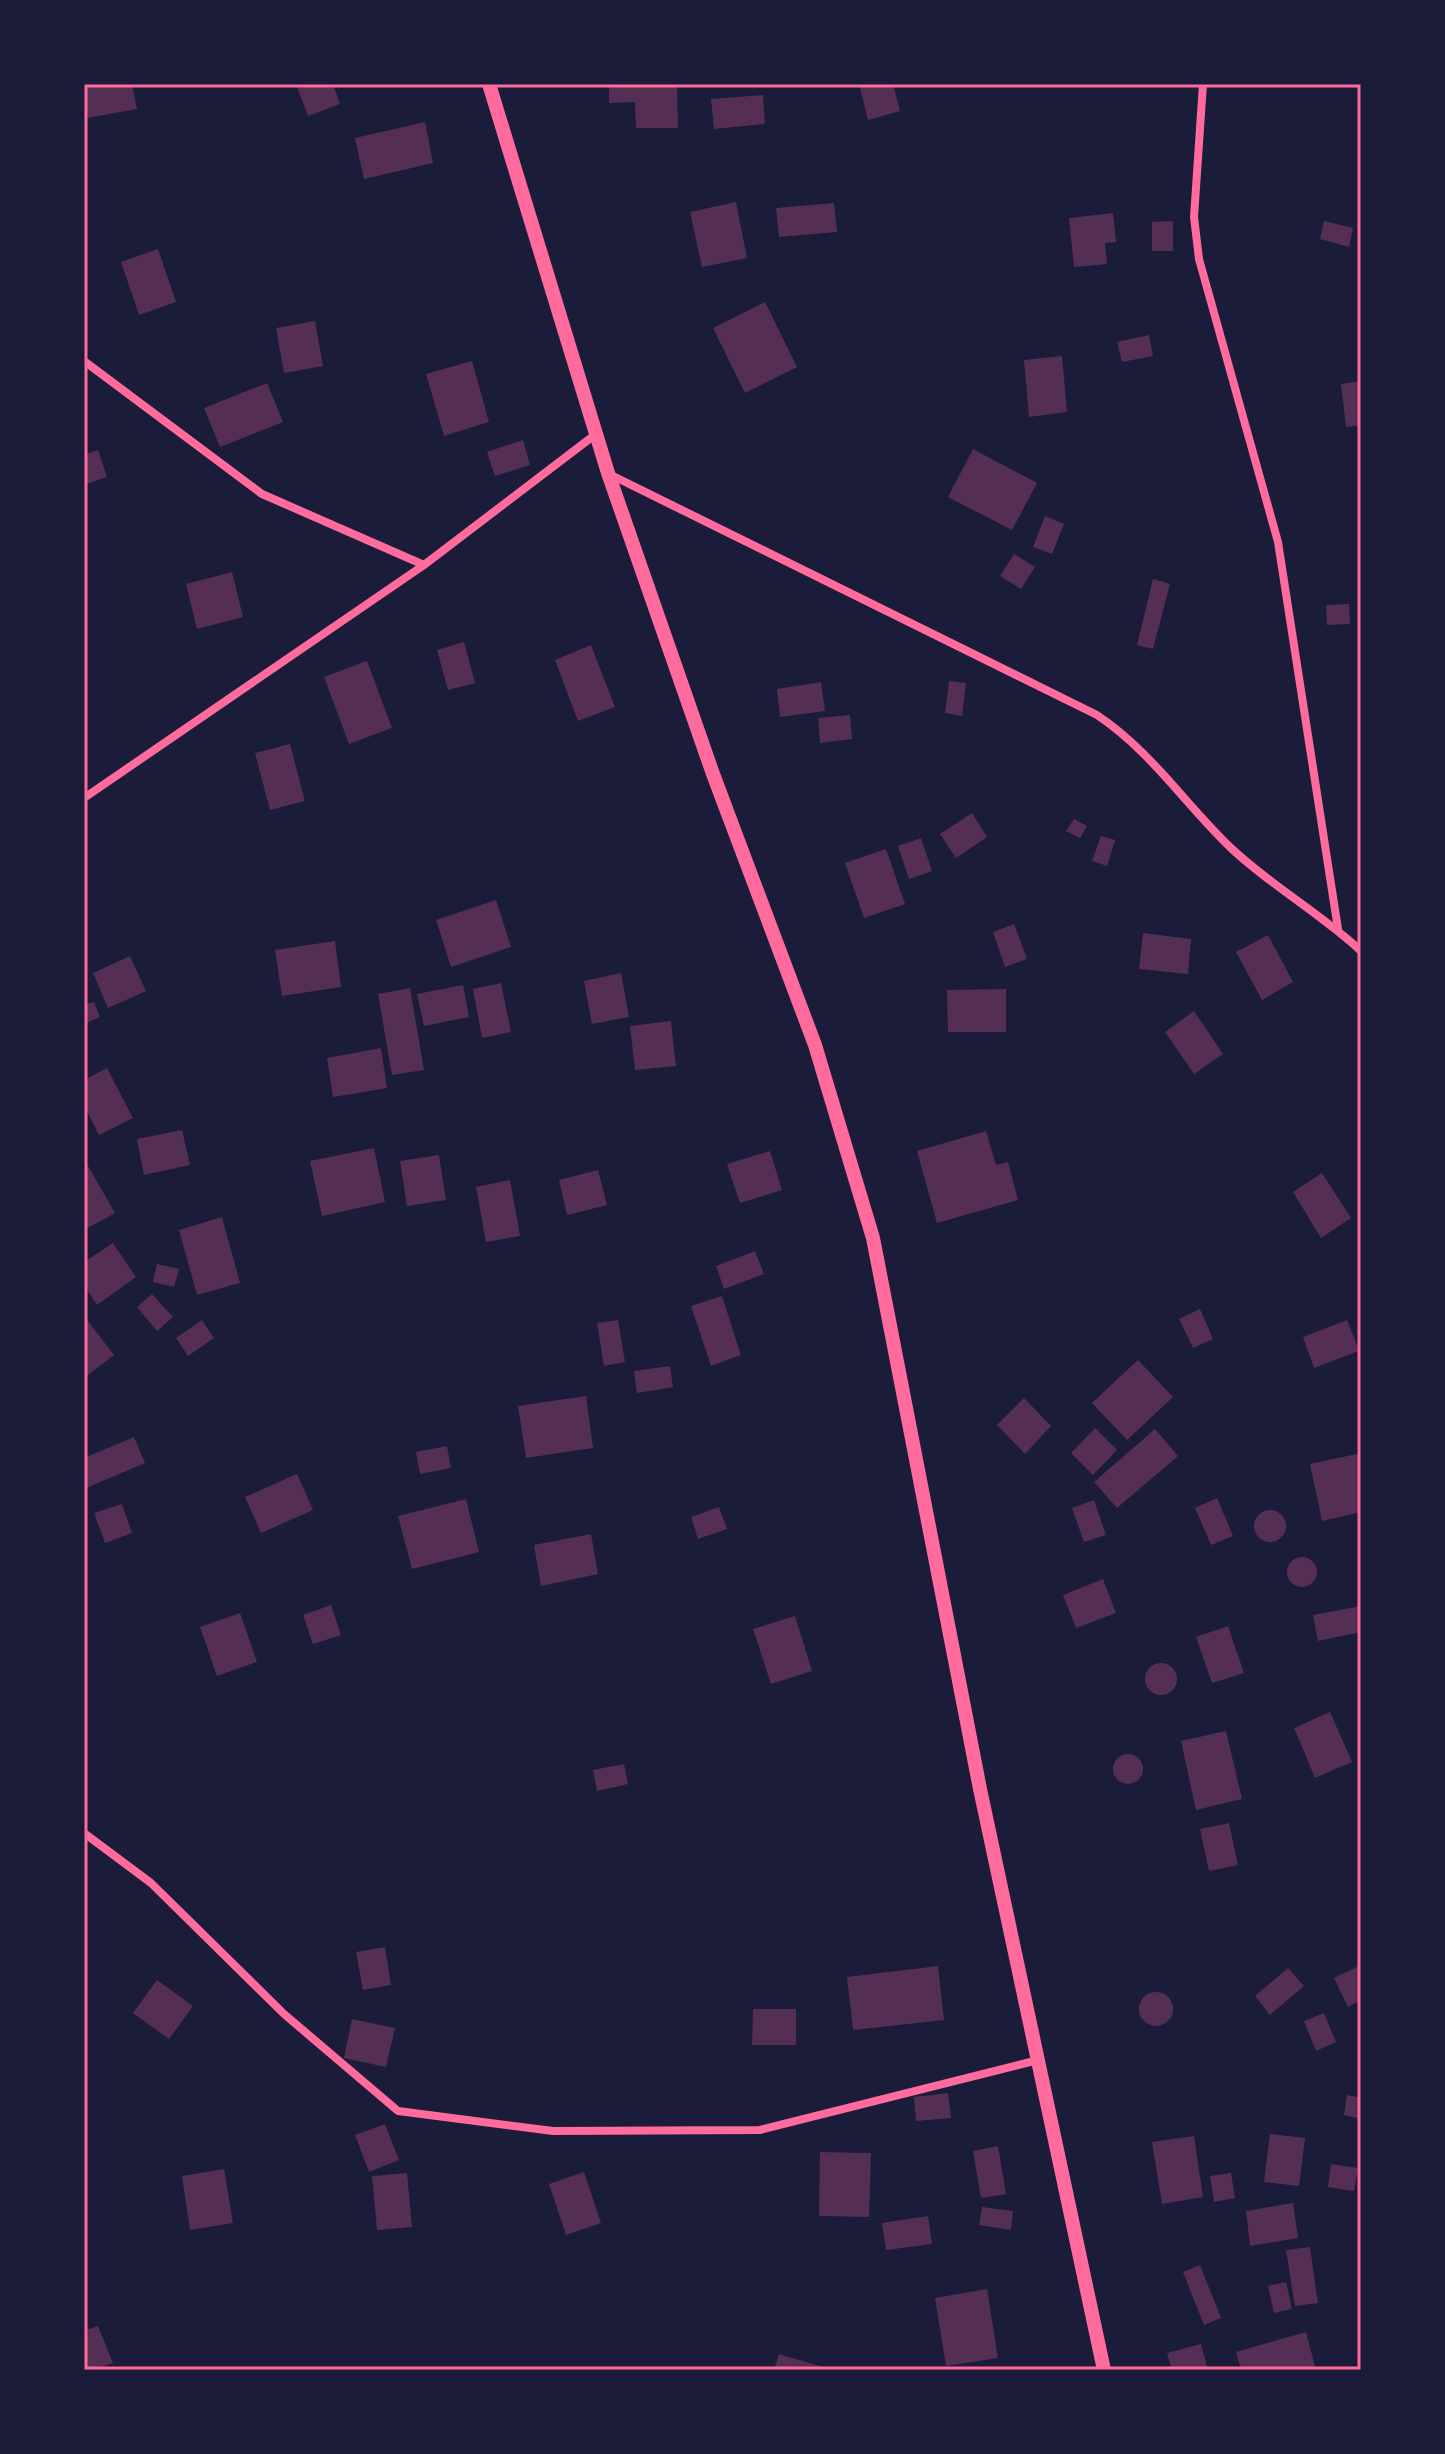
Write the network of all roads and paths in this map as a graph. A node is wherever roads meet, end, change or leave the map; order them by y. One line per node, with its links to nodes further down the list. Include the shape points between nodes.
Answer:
1 (489, 84): 4 (street)
2 (1203, 84): 8 (street, via 1194,217 1199,259 1278,542)
3 (84, 361): 6 (street, via 262,494)
4 (596, 434): 5 (street); 6 (street)
5 (608, 473): 8 (street, via 1097,715 1142,750 1232,849); 11 (street, via 815,1045 873,1238)
6 (424, 565): 7 (street)
7 (84, 798)
8 (1338, 930): 9 (street)
9 (1361, 951)
10 (84, 1833): 11 (street, via 151,1883 284,2014 398,2111 553,2131 760,2130)
11 (1038, 2060): 12 (street)
12 (1104, 2370)

